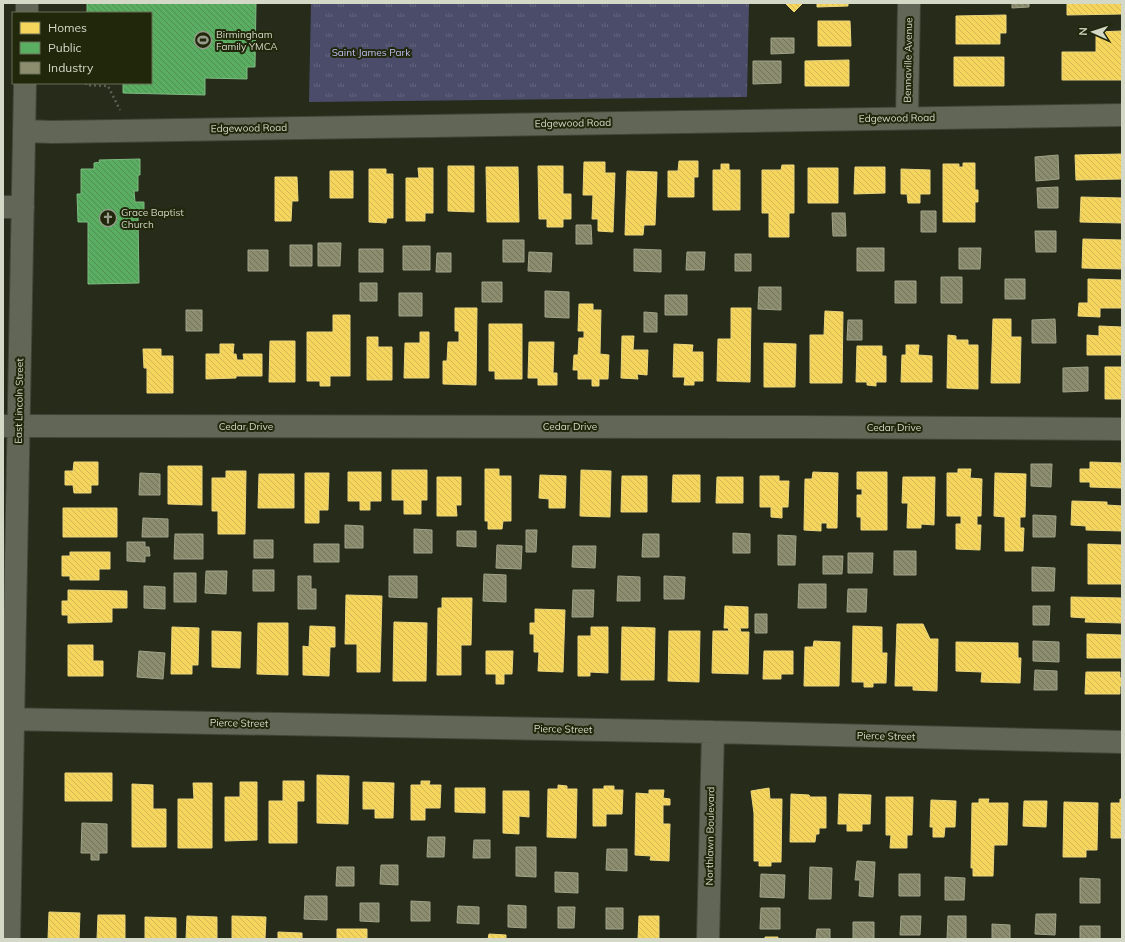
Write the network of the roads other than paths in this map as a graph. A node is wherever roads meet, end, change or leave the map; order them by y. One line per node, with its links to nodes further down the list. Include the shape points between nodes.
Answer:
1 (909, 3): 4 (street, Bennaville Avenue)
2 (25, 84): 5 (street, East Lincoln Street)
3 (1122, 115): 4 (street, Edgewood Road)
4 (907, 117): 5 (street, Edgewood Road)
5 (24, 131): 6 (street, East Lincoln Street)
6 (13, 207): 7 (street, East Lincoln Street)
7 (11, 426): 8 (street, Cedar Drive); 9 (street, East Lincoln Street)
8 (1122, 429)
9 (8, 719): 10 (street, Pierce Street); 12 (street, East Lincoln Street)
10 (713, 732): 11 (street, Pierce Street); 13 (street, Northlawn Boulevard)
11 (1122, 742)
12 (9, 939)
13 (708, 939)

